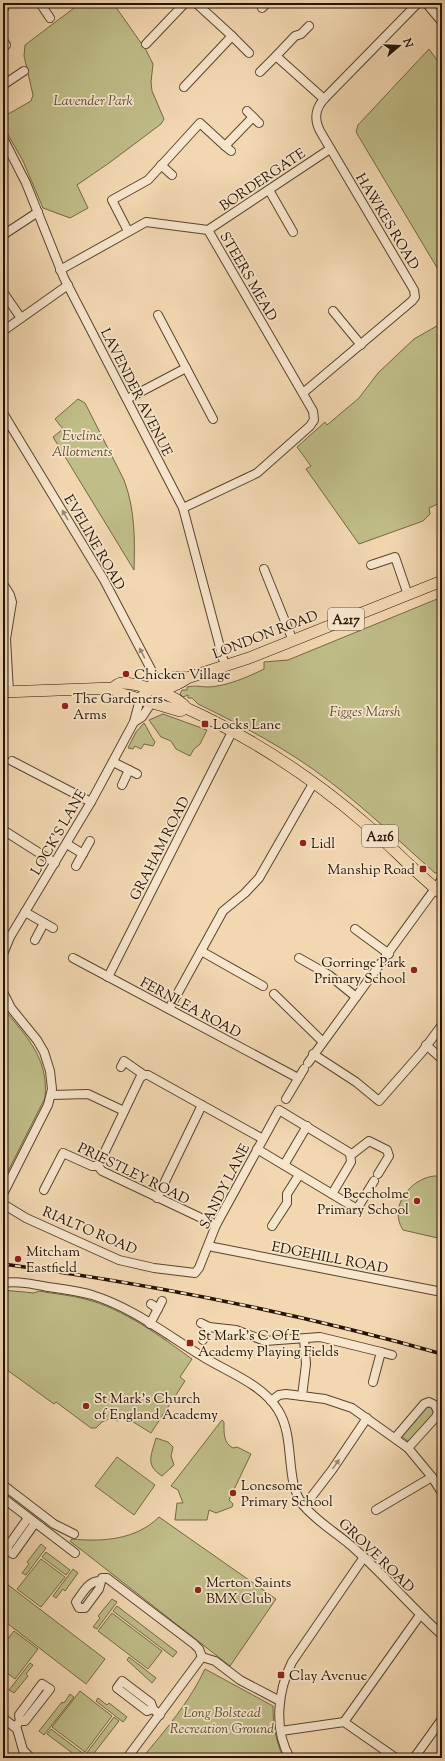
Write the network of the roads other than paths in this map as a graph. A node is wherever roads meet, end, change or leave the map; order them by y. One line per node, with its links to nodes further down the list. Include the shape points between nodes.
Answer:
1 (7, 3): 7 (street)
2 (40, 3): 8 (street)
3 (185, 3): 12 (street)
4 (196, 3): 11 (street)
5 (418, 3): 19 (street)
6 (426, 3): 9 (street)
7 (3, 10)
8 (50, 18)
9 (442, 22)
10 (309, 26): 14 (street, via 302,34 295,36)
11 (232, 36): 13 (street); 18 (street)
12 (146, 44)
13 (249, 53)
14 (276, 56): 16 (street); 19 (street)
15 (24, 71): 17 (street)
16 (260, 72)
17 (3, 85)
18 (184, 87)
19 (324, 99): 22 (street, HAWKES ROAD, via 318,108 316,120)
20 (260, 123): 23 (street, via 250,114 228,149 202,120)
21 (3, 138): 26 (street, LAVENDER AVENUE, via 15,158)
22 (330, 149): 25 (street, BORDERGATE); 38 (street, HAWKES ROAD, via 414,290 414,299)
23 (161, 165): 24 (street); 28 (street, via 141,185 112,200)
24 (172, 175)
25 (269, 190): 27 (street, BORDERGATE); 29 (street)
26 (38, 212): 30 (street); 31 (street, LAVENDER AVENUE)
27 (208, 230): 28 (street, STEERS MEAD, via 149,222); 40 (street, STEERS MEAD)
28 (128, 231): 31 (street, STEERS MEAD)
29 (293, 232)
30 (3, 235)
31 (60, 270): 32 (street, LAVENDER AVENUE)
32 (68, 285): 36 (street); 41 (street, LAVENDER AVENUE)
33 (3, 292): 36 (street)
34 (333, 310): 38 (street)
35 (158, 315): 39 (street)
36 (21, 318): 37 (street)
37 (3, 331)
38 (361, 344): 40 (street)
39 (186, 368): 41 (street); 43 (street)
40 (303, 393): 45 (street, STEERS MEAD, via 313,411 314,420 310,426 257,473)
41 (127, 399): 45 (street, LAVENDER AVENUE)
42 (3, 413): 44 (street, EVELINE ROAD)
43 (212, 419)
44 (5, 424): 54 (street, EVELINE ROAD, one-way to 44, via 154,676 104,580 30,455)
45 (183, 508): 52 (street, LAVENDER AVENUE)
46 (371, 565): 50 (street, via 395,557)
47 (264, 569): 51 (street)
48 (442, 581): 50 (main road, LONDON ROAD / A217)
49 (3, 584): 55 (street, via 12,602 6,639)
50 (408, 595): 51 (main road, LONDON ROAD / A217)
51 (293, 641): 52 (main road, LONDON ROAD / A217)
52 (225, 666): 54 (main road, LONDON ROAD / A217, via 186,678 180,684)
53 (113, 688): 54 (main road, via 122,683); 55 (main road); 56 (main road, via 119,693)
54 (155, 690): 56 (main road); 57 (main road); 58 (main road, A216, via 182,703)
55 (6, 692)
56 (140, 699): 57 (main road); 59 (street, LOCK'S LANE)
57 (152, 702): 58 (main road, A216, via 180,711); 59 (street, LOCK'S LANE, via 142,717)
58 (186, 708): 60 (main road, A216)
59 (134, 722): 62 (street, LOCK'S LANE)
60 (233, 730): 65 (main road, A216); 86 (street, GRAHAM ROAD)
61 (12, 761): 67 (street)
62 (113, 762): 63 (street); 67 (street, LOCK'S LANE)
63 (129, 770): 64 (street); 66 (street)
64 (137, 774)
65 (314, 782): 74 (main road, A216); 81 (street, via 259,878 223,911)
66 (122, 785)
67 (91, 802): 70 (street, LOCK'S LANE)
68 (3, 830): 72 (street)
69 (90, 842): 71 (street)
70 (67, 844): 71 (street); 72 (street, LOCK'S LANE)
71 (83, 854): 73 (street)
72 (55, 863): 75 (street, LOCK'S LANE)
73 (76, 866)
74 (439, 886): 83 (street)
75 (25, 912): 76 (street); 79 (street, LOCK'S LANE)
76 (44, 923): 77 (street); 80 (street)
77 (53, 928)
78 (355, 929): 83 (street)
79 (7, 935): 82 (street, LOCK'S LANE)
80 (35, 940)
81 (201, 951): 87 (street); 91 (street)
82 (3, 954)
83 (389, 954): 90 (street)
84 (73, 958): 86 (street, FERNLEA ROAD)
85 (299, 958): 90 (street, via 330,975)
86 (108, 977): 91 (street, FERNLEA ROAD)
87 (263, 986)
88 (3, 992): 100 (street, via 11,1008 44,1052 50,1071)
89 (274, 994): 93 (street)
90 (356, 997): 93 (street)
91 (169, 1009): 99 (street, FERNLEA ROAD)
92 (442, 1025): 94 (street)
93 (322, 1041): 95 (street)
94 (426, 1045): 95 (street, via 379,1101); 96 (street)
95 (314, 1054): 99 (street)
96 (442, 1059)
97 (121, 1067): 98 (street, via 124,1061)
98 (144, 1075): 102 (street); 103 (street)
99 (298, 1078): 101 (street)
100 (51, 1095): 103 (street, via 88,1094); 112 (street)
101 (286, 1099)
102 (202, 1105): 105 (street); 114 (street)
103 (124, 1110): 109 (street)
104 (307, 1126): 105 (street, SANDY LANE, via 279,1110); 107 (street, via 348,1150); 108 (street)
105 (263, 1139): 106 (street, SANDY LANE)
106 (257, 1149): 108 (street); 116 (street, SANDY LANE)
107 (351, 1155): 113 (street, via 351,1162); 113 (street, via 369,1141 387,1150 389,1156 357,1209)
108 (284, 1165): 110 (street)
109 (98, 1166): 111 (street, PRIESTLEY ROAD, via 92,1166 63,1153); 114 (street, PRIESTLEY ROAD, via 102,1172)
110 (299, 1175): 113 (street); 117 (street, via 287,1194 287,1203)
111 (44, 1190)
112 (3, 1194)
113 (332, 1194)
114 (157, 1198): 116 (street, PRIESTLEY ROAD)
115 (3, 1204): 119 (street, RIALTO ROAD, via 26,1218 119,1260)
116 (216, 1225): 118 (street, SANDY LANE)
117 (272, 1226)
118 (207, 1255): 119 (street, SANDY LANE); 123 (street, EDGEHILL ROAD, via 215,1243)
119 (195, 1273)
120 (3, 1277): 121 (street, GROVE ROAD)
121 (14, 1282): 122 (street, GROVE ROAD); 125 (street, GROVE ROAD, via 91,1295 118,1306)
122 (3, 1283)
123 (442, 1292)
124 (157, 1305): 125 (street)
125 (150, 1324): 132 (street, GROVE ROAD, via 248,1382)
126 (304, 1339): 127 (street, via 265,1341 236,1330 205,1325); 128 (street, via 325,1338); 131 (street, via 306,1364)
127 (203, 1340)
128 (381, 1352): 129 (street); 130 (street)
129 (392, 1355)
130 (373, 1382)
131 (302, 1396): 132 (street, via 283,1394); 133 (street, via 340,1403)
132 (272, 1401): 140 (street, GROVE ROAD, via 285,1425 295,1488)
133 (367, 1418): 134 (street); 140 (street, one-way to 133, via 336,1465)
134 (395, 1438): 135 (street); 135 (street, via 424,1404 429,1402 435,1405 438,1412 436,1417)
135 (408, 1448): 136 (street)
136 (432, 1477): 138 (street); 141 (street)
137 (3, 1485): 142 (street)
138 (442, 1493)
139 (3, 1498): 143 (street)
140 (303, 1504): 146 (street, GROVE ROAD)
141 (376, 1510)
142 (39, 1513): 143 (street); 144 (street)
143 (32, 1520): 145 (street)
144 (74, 1534)
145 (75, 1553)
146 (364, 1557): 148 (street, GROVE ROAD); 151 (street, via 292,1662 284,1681)
147 (100, 1581): 150 (street, via 104,1577 109,1579 194,1644)
148 (420, 1615): 149 (street, GROVE ROAD); 156 (street)
149 (442, 1635)
150 (202, 1657): 151 (street, via 215,1661 247,1684); 153 (street)
151 (280, 1702): 157 (street)
152 (152, 1706): 153 (street)
153 (160, 1715): 159 (street)
154 (3, 1718): 158 (street, via 18,1724 23,1750)
155 (442, 1719): 162 (street)
156 (344, 1722): 157 (street); 161 (street)
157 (281, 1731): 160 (street)
158 (31, 1758)
159 (127, 1758)
160 (290, 1758)
161 (396, 1758)
162 (414, 1758)

